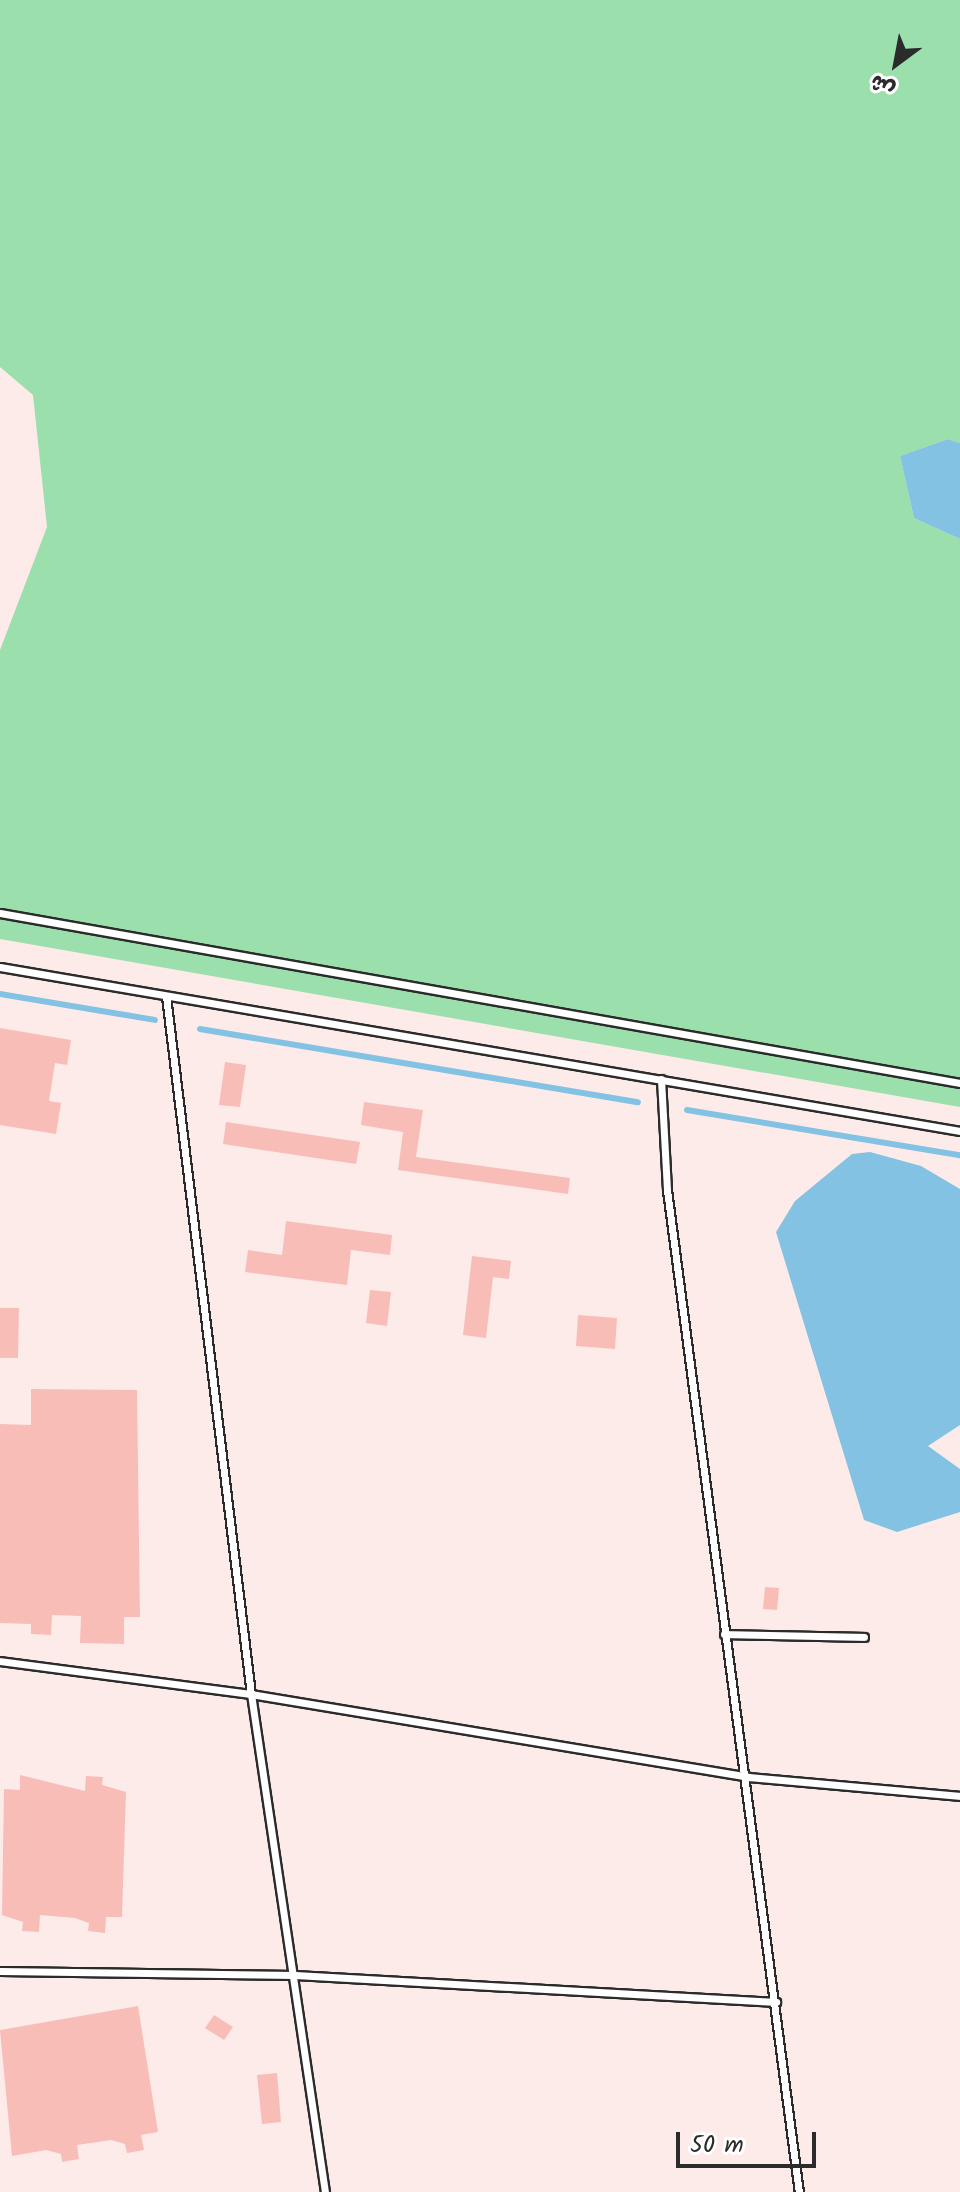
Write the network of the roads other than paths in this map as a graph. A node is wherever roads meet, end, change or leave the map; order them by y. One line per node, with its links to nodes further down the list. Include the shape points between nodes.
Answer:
1 (0, 913): 5 (lane)
2 (0, 967): 3 (lane)
3 (166, 996): 4 (lane); 10 (lane)
4 (661, 1079): 6 (lane); 7 (lane, via 667,1190)
5 (960, 1083)
6 (960, 1131)
7 (724, 1634): 8 (lane); 11 (lane)
8 (864, 1637)
9 (0, 1661): 10 (lane)
10 (251, 1694): 11 (lane); 14 (lane)
11 (749, 1777): 12 (lane); 15 (lane)
12 (960, 1796)
13 (0, 1971): 14 (lane)
14 (295, 1975): 15 (lane); 16 (lane)
15 (776, 2002): 17 (lane)
16 (325, 2192)
17 (799, 2192)

